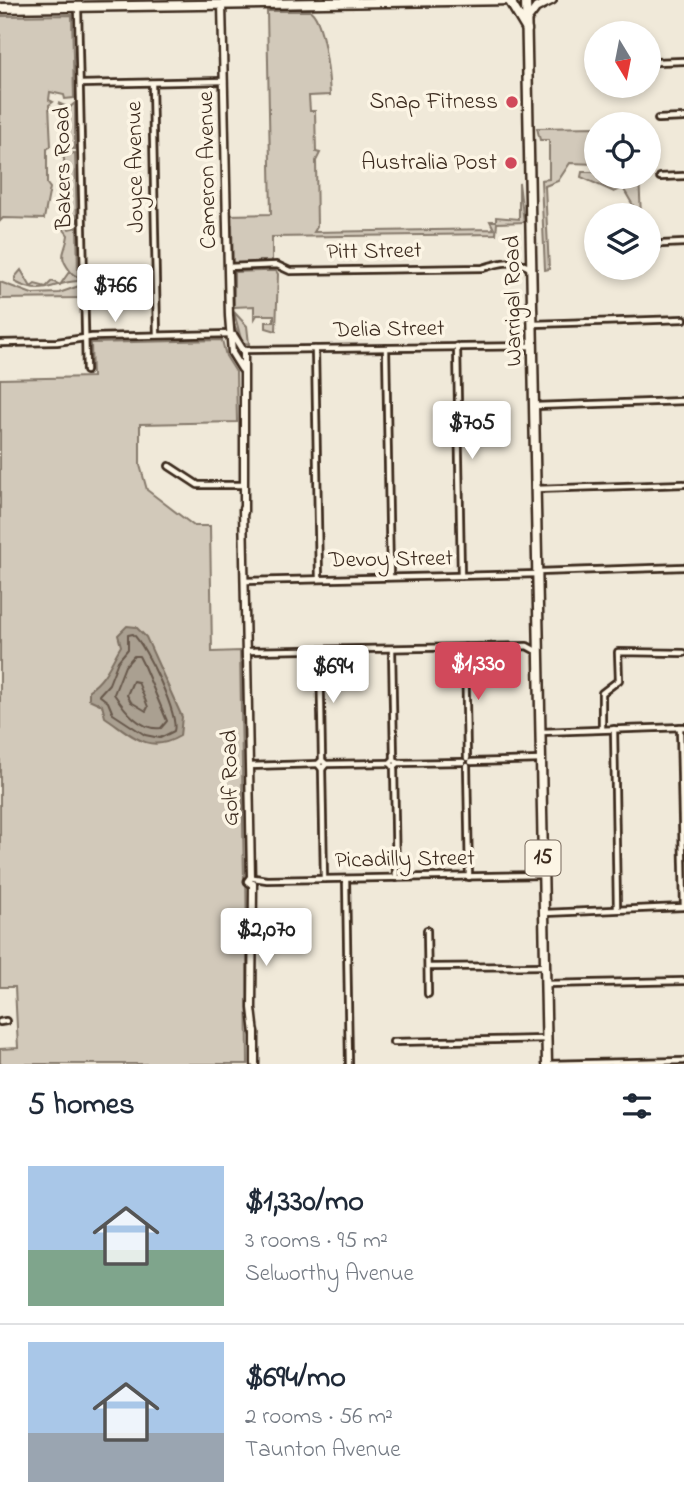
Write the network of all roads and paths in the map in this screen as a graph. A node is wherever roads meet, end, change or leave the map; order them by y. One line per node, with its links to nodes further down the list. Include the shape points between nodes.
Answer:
1 (449, 0): 2 (main road); 6 (main road)
2 (492, 0): 3 (main road)
3 (511, 0): 11 (main road)
4 (526, 0): 10 (main road, Warrigal Road / 15)
5 (552, 0): 10 (main road)
6 (269, 1): 7 (main road)
7 (222, 4): 8 (main road); 14 (street, Cameron Avenue)
8 (78, 7): 9 (main road); 16 (street, Bakers Road)
9 (0, 8)
10 (527, 20): 11 (main road, Warrigal Road / 15)
11 (527, 30): 23 (main road, Warrigal Road / 15)
12 (684, 61): 13 (street)
13 (662, 62)
14 (224, 81): 15 (street); 25 (street, Cameron Avenue)
15 (152, 83): 16 (street); 30 (street, Joyce Avenue)
16 (80, 84): 31 (street, Bakers Road)
17 (684, 118): 18 (street)
18 (661, 119)
19 (684, 176): 20 (street)
20 (661, 177)
21 (684, 243): 22 (street)
22 (662, 244)
23 (532, 254): 24 (street); 26 (main road, Warrigal Road / 15)
24 (522, 263): 25 (street, Pitt Street, via 464,269); 26 (street)
25 (228, 267): 29 (street, Cameron Avenue)
26 (532, 270): 28 (main road, Warrigal Road / 15)
27 (684, 319): 28 (street)
28 (534, 324): 34 (main road, Warrigal Road / 15)
29 (232, 334): 30 (street); 35 (street, Cameron Avenue); 38 (street)
30 (157, 335): 31 (street)
31 (85, 338): 32 (street); 41 (street, Bakers Road)
32 (0, 343)
33 (457, 346): 34 (street, Delia Street); 37 (street, Delia Street); 50 (street)
34 (534, 346): 43 (main road, Warrigal Road / 15)
35 (232, 348): 38 (street); 39 (street, Cameron Avenue)
36 (315, 348): 37 (street, Delia Street); 38 (street, Delia Street); 52 (street)
37 (386, 348): 51 (street)
38 (242, 350): 39 (street); 40 (street, Golf Road)
39 (234, 356): 40 (street)
40 (242, 369): 46 (street, Golf Road)
41 (86, 372)
42 (684, 401): 43 (street)
43 (535, 406): 47 (main road, Warrigal Road / 15)
44 (169, 466): 46 (street, via 198,485)
45 (684, 484): 47 (street)
46 (243, 485): 53 (street, Golf Road)
47 (536, 489): 49 (main road, Warrigal Road / 15)
48 (684, 567): 49 (street, Devoy Street)
49 (538, 573): 50 (street, Devoy Street); 57 (main road, Warrigal Road / 15)
50 (461, 576): 51 (street, Devoy Street)
51 (390, 577): 52 (street, Devoy Street)
52 (319, 579): 53 (street, Devoy Street)
53 (246, 581): 58 (street, Golf Road)
54 (465, 647): 55 (street); 57 (street, via 527,646); 65 (street)
55 (392, 649): 56 (street); 66 (street)
56 (320, 650): 58 (street); 67 (street)
57 (539, 652): 63 (main road, Warrigal Road / 15)
58 (247, 653): 68 (street, Golf Road)
59 (684, 653): 61 (street, via 618,652 619,680 601,693)
60 (682, 727): 62 (street); 75 (street)
61 (603, 729): 62 (street); 63 (street)
62 (614, 729): 76 (street)
63 (541, 732): 64 (main road, Warrigal Road / 15)
64 (541, 760): 65 (street); 69 (main road, Warrigal Road / 15)
65 (467, 762): 66 (street); 70 (street)
66 (394, 763): 67 (street); 71 (street)
67 (322, 764): 68 (street); 72 (street)
68 (248, 766): 74 (street, Golf Road)
69 (544, 875): 70 (street, Picadilly Street); 77 (main road, Warrigal Road / 15)
70 (469, 877): 71 (street, Picadilly Street)
71 (396, 878): 73 (street, Picadilly Street)
72 (324, 879): 73 (street, Picadilly Street); 74 (street, Picadilly Street)
73 (346, 879): 88 (street)
74 (253, 881): 87 (street, Golf Road)
75 (684, 907): 76 (street)
76 (617, 908): 77 (street)
77 (544, 913): 79 (main road, Warrigal Road / 15)
78 (427, 930): 80 (street)
79 (545, 966): 80 (street); 82 (main road, Warrigal Road / 15)
80 (428, 967): 83 (street)
81 (684, 981): 82 (street)
82 (546, 984): 84 (main road, Warrigal Road / 15)
83 (428, 994)
84 (547, 1039): 85 (street); 89 (main road, Warrigal Road / 15)
85 (393, 1042)
86 (684, 1061): 89 (street)
87 (255, 1064)
88 (349, 1064)
89 (547, 1064)

